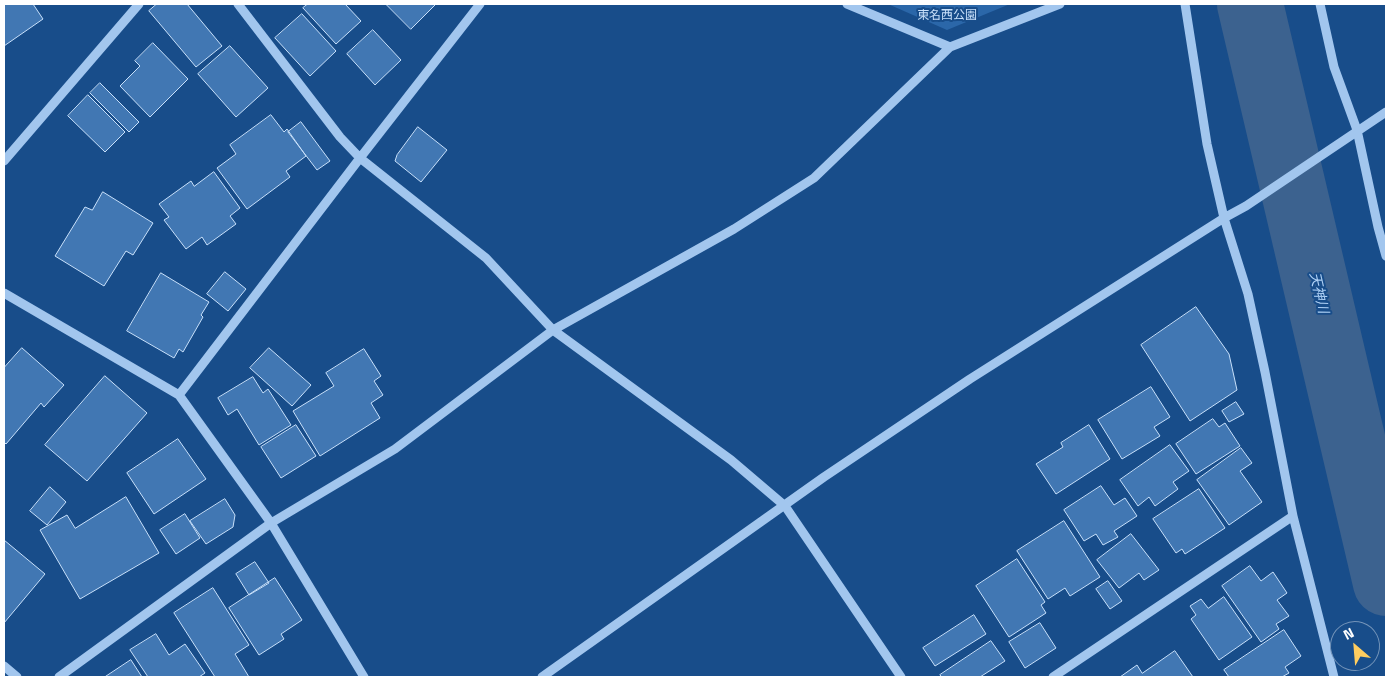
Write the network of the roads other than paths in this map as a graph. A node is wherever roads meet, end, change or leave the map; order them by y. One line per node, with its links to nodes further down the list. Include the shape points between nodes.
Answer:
1 (139, 4): 12 (street)
2 (238, 4): 11 (street, via 340,137)
3 (480, 4): 11 (street)
4 (847, 4): 8 (street)
5 (1060, 4): 8 (street)
6 (1185, 4): 13 (street, via 1207,144)
7 (1320, 4): 10 (street, via 1334,67)
8 (950, 47): 16 (street, via 814,178 734,229)
9 (1386, 112): 10 (street)
10 (1357, 130): 13 (street); 14 (street)
11 (360, 158): 16 (street, via 486,258); 17 (street)
12 (4, 161)
13 (1224, 218): 18 (street, via 970,379); 19 (street, via 1248,294)
14 (1386, 256)
15 (4, 293): 17 (street)
16 (553, 330): 18 (street, via 731,460); 20 (street, via 395,449)
17 (179, 395): 20 (street)
18 (785, 506): 25 (street); 26 (street)
19 (1293, 516): 27 (street); 28 (street)
20 (271, 523): 23 (street); 24 (street)
21 (4, 666): 22 (street)
22 (17, 677)
23 (59, 677)
24 (364, 677)
25 (542, 677)
26 (901, 677)
27 (1053, 677)
28 (1334, 677)

